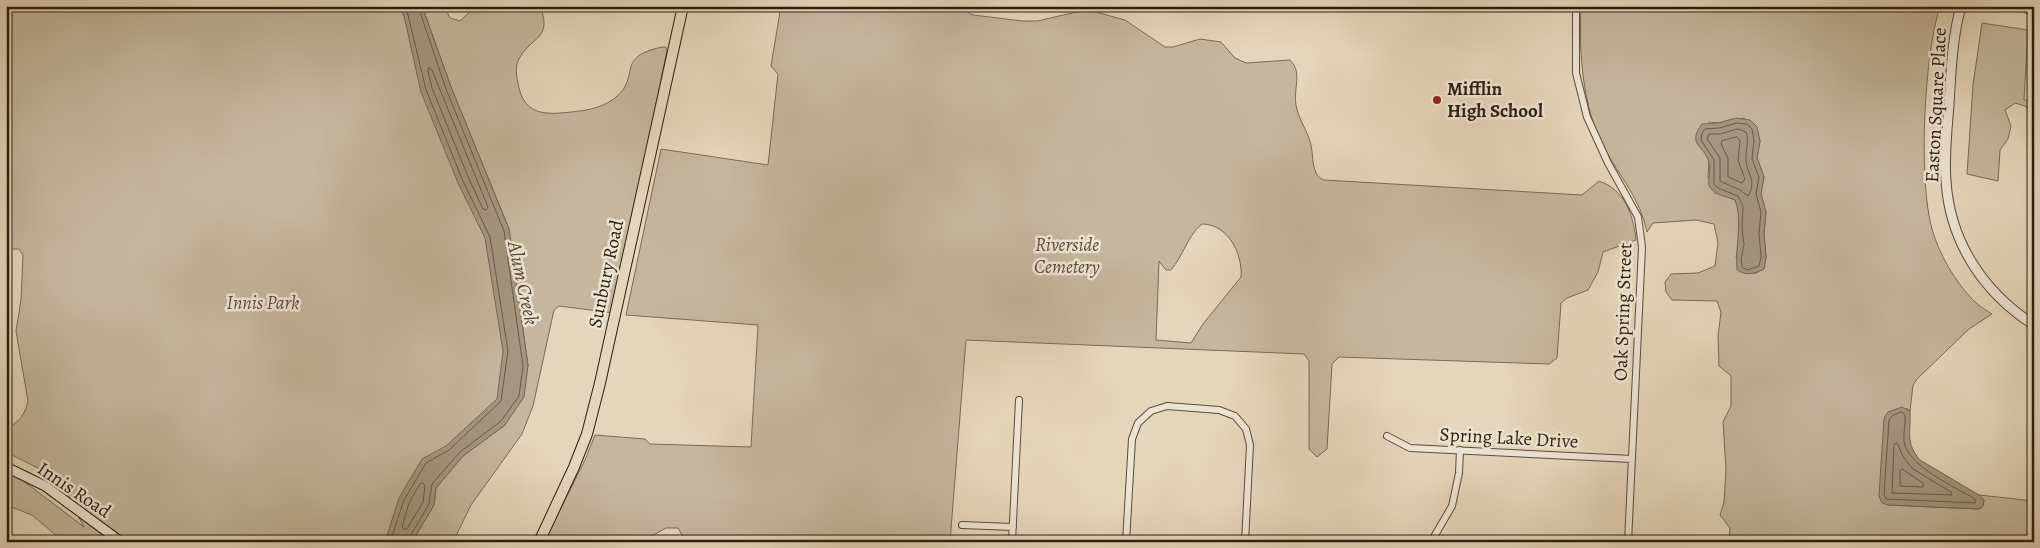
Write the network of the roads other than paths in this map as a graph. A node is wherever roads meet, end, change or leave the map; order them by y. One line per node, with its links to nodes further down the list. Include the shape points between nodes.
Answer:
1 (683, 6): 15 (main road, Sunbury Road, via 587,434)
2 (1576, 6): 10 (street, Oak Spring Street, via 1576,72 1587,117 1638,217 1642,247)
3 (1961, 6): 6 (street, Easton Square Place, via 1952,52 1946,159 1950,210 1966,255 1978,274 2014,312)
4 (2021, 7): 5 (street)
5 (2034, 13)
6 (2034, 325)
7 (1019, 400): 13 (street)
8 (1387, 436): 9 (street, Spring Lake Drive, via 1410,448)
9 (1460, 450): 10 (street, Spring Lake Drive); 19 (street, via 1452,506)
10 (1632, 459): 20 (street, Oak Spring Street)
11 (6, 467): 14 (street, Innis Road, via 45,486)
12 (962, 525): 13 (street)
13 (1013, 527): 16 (street)
14 (122, 542)
15 (539, 542)
16 (1012, 542)
17 (1126, 542): 18 (street, via 1132,439 1138,423 1150,411 1167,406 1219,410 1235,416 1246,429 1250,445)
18 (1245, 542)
19 (1431, 542)
20 (1628, 542)

